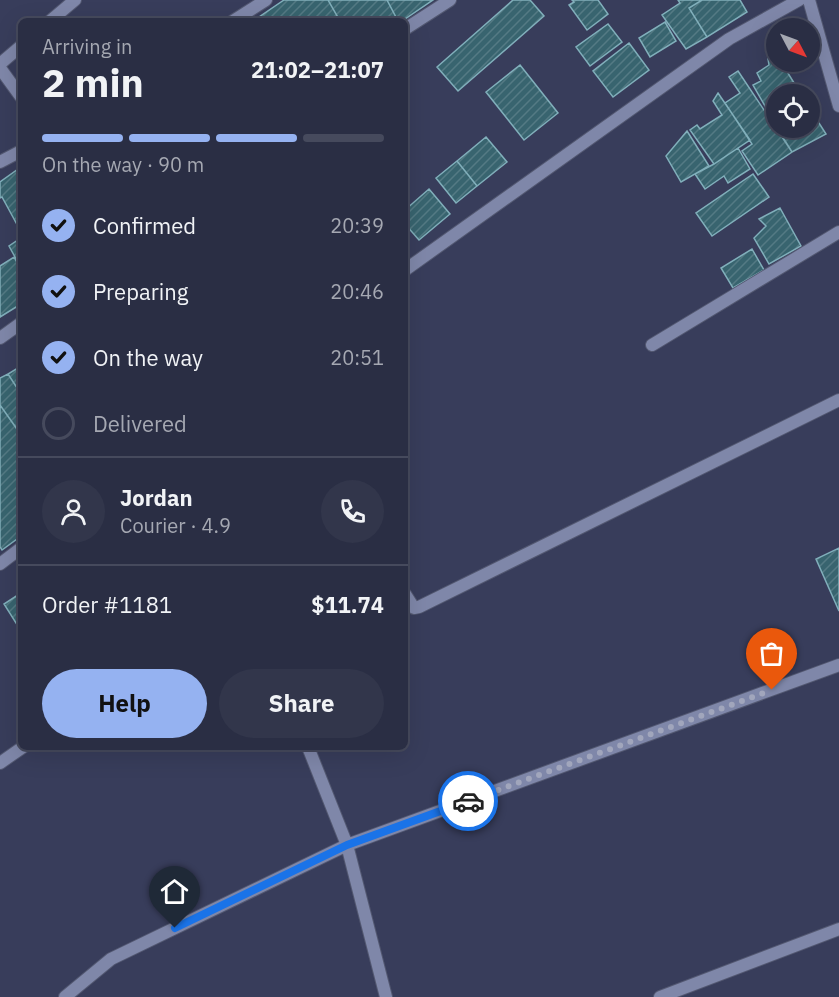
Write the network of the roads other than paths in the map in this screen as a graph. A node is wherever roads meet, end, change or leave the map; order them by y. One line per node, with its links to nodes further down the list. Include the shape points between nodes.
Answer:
1 (75, 0): 6 (street)
2 (266, 0): 7 (street)
3 (450, 0): 8 (street)
4 (799, 0): 16 (street, via 729,39)
5 (809, 0): 12 (street)
6 (54, 18)
7 (238, 18)
8 (408, 27)
9 (18, 49): 10 (street)
10 (0, 66): 11 (street)
11 (18, 93)
12 (839, 106)
13 (18, 153): 14 (street)
14 (0, 162)
15 (839, 232): 19 (street)
16 (408, 268)
17 (18, 325): 18 (street)
18 (0, 338)
19 (652, 345)
20 (839, 400): 23 (street, via 419,607 414,608)
21 (18, 550): 22 (street)
22 (0, 564)
23 (408, 599)
24 (839, 665): 28 (street)
25 (19, 750): 27 (street)
26 (309, 750): 28 (street)
27 (0, 763)
28 (347, 845): 30 (street, via 111,959); 31 (street)
29 (839, 929): 32 (street)
30 (65, 997)
31 (386, 997)
32 (660, 997)

